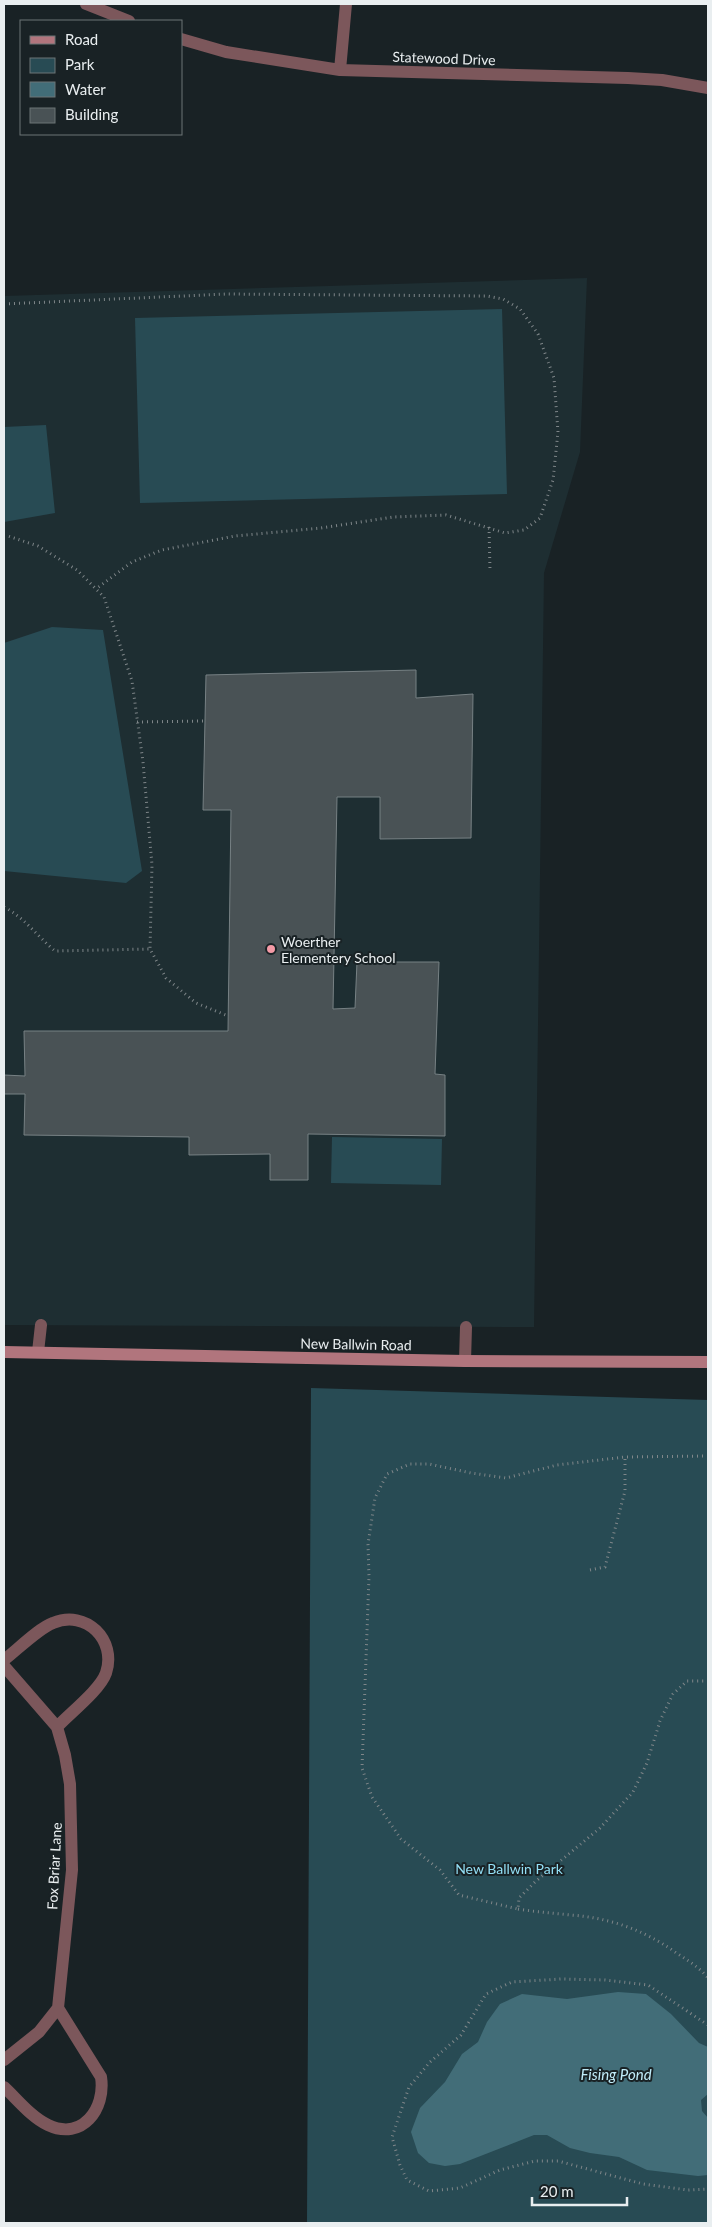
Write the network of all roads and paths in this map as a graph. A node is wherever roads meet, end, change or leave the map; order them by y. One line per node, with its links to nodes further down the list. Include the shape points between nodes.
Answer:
1 (86, 4): 3 (street)
2 (346, 4): 5 (street)
3 (126, 20)
4 (182, 39): 5 (street, Statewood Drive, via 226,52)
5 (340, 70): 6 (street, Statewood Drive, via 628,78)
6 (708, 88)
7 (4, 304): 8 (path, via 227,294 503,298 520,309 538,334 554,378 558,432 553,480 540,518 524,530 505,533)
8 (489, 527): 10 (path); 11 (path, via 446,515 393,517 235,536 162,550 132,562)
9 (4, 536): 11 (path, via 38,546 78,570)
10 (490, 570)
11 (96, 589): 13 (path, via 104,597 132,681)
12 (205, 720): 13 (path)
13 (137, 722): 15 (path, via 152,865)
14 (4, 907): 15 (path, via 19,915 55,951)
15 (150, 949): 16 (path, via 166,978 196,1003)
16 (228, 1016)
17 (41, 1326): 20 (street)
18 (466, 1327): 21 (street)
19 (4, 1352): 20 (main road, New Ballwin Road)
20 (38, 1352): 21 (main road, New Ballwin Road)
21 (465, 1361): 22 (main road, New Ballwin Road)
22 (708, 1362)
23 (708, 1456): 24 (path)
24 (625, 1457): 25 (path, via 625,1491 604,1567); 30 (path, via 557,1465 506,1478 470,1474 429,1464 410,1464 387,1474 375,1498 368,1544 362,1768 372,1797 401,1839 440,1870 459,1895)
25 (590, 1570)
26 (4, 1660): 29 (street, via 53,1623 76,1621 89,1624 99,1632 107,1644 109,1656 106,1674)
27 (4, 1666): 29 (street, Fox Briar Lane)
28 (708, 1681): 30 (path, via 687,1681 673,1694 633,1792 600,1828 519,1898)
29 (57, 1727): 32 (street, Fox Briar Lane, via 70,1784 72,1870)
30 (518, 1909): 31 (path, via 616,1922 653,1937 702,1970)
31 (708, 1978)
32 (58, 2008): 34 (street, via 39,2032); 35 (street, via 101,2077 104,2090 98,2109 90,2119 65,2129 38,2118)
33 (708, 2025): 36 (path, via 648,1985 560,1979 512,1982 486,1994 461,2035 430,2062 409,2087 392,2137 408,2180 429,2191 460,2188 500,2170 535,2161 558,2161 643,2184 688,2190)
34 (4, 2060)
35 (4, 2086)
36 (708, 2189)

